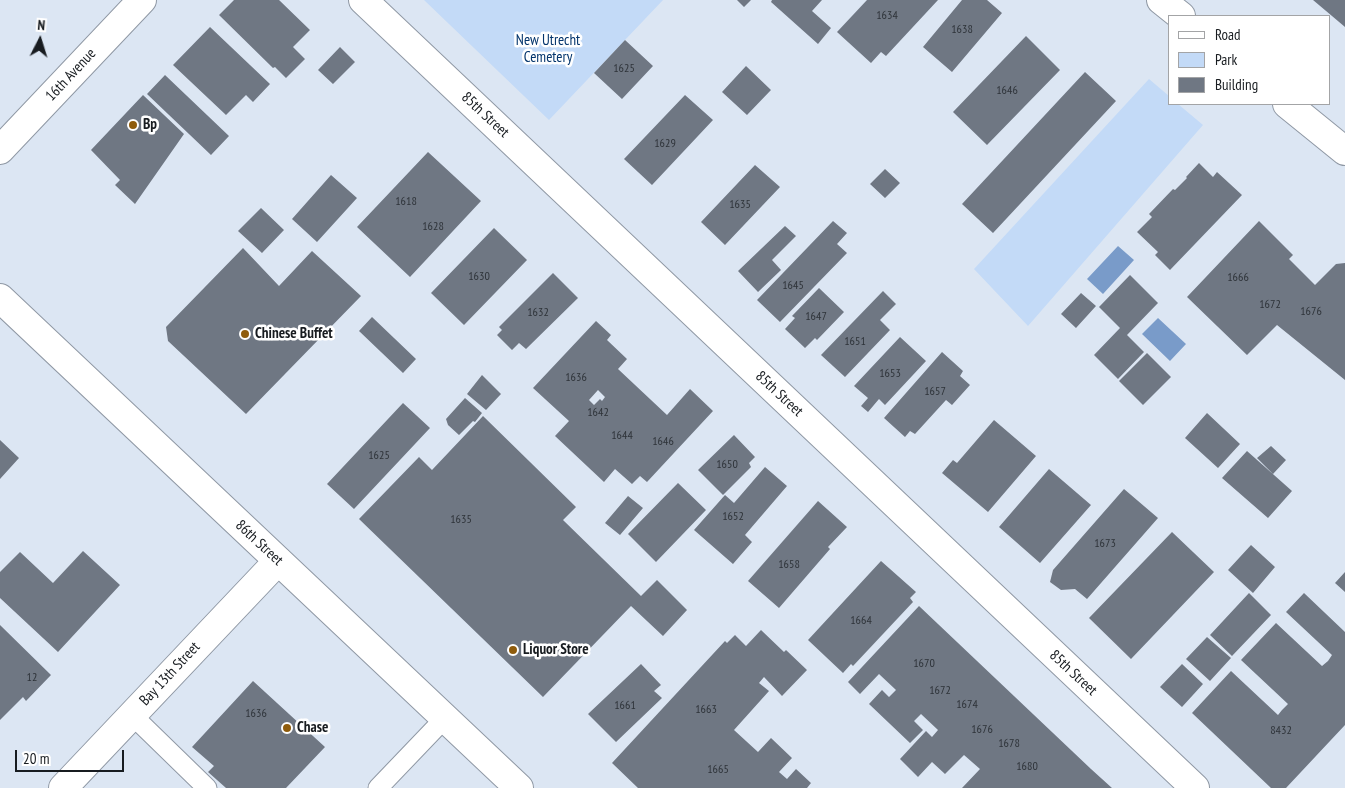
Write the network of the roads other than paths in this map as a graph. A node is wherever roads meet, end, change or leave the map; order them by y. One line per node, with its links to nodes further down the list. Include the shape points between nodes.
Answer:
1 (142, 0): 6 (street, 16th Avenue)
2 (363, 0): 16 (street, 85th Street)
3 (1161, 0): 4 (street)
4 (1180, 15)
5 (1288, 105): 7 (street)
6 (0, 150)
7 (1345, 151)
8 (0, 298): 9 (street, 86th Street)
9 (278, 561): 10 (street, Bay 13th Street); 11 (street, 86th Street)
10 (132, 715): 12 (street, Bay 13th Street); 13 (lane)
11 (445, 718): 14 (lane); 15 (street, 86th Street)
12 (63, 788)
13 (207, 788)
14 (378, 788)
15 (519, 788)
16 (1194, 788)

